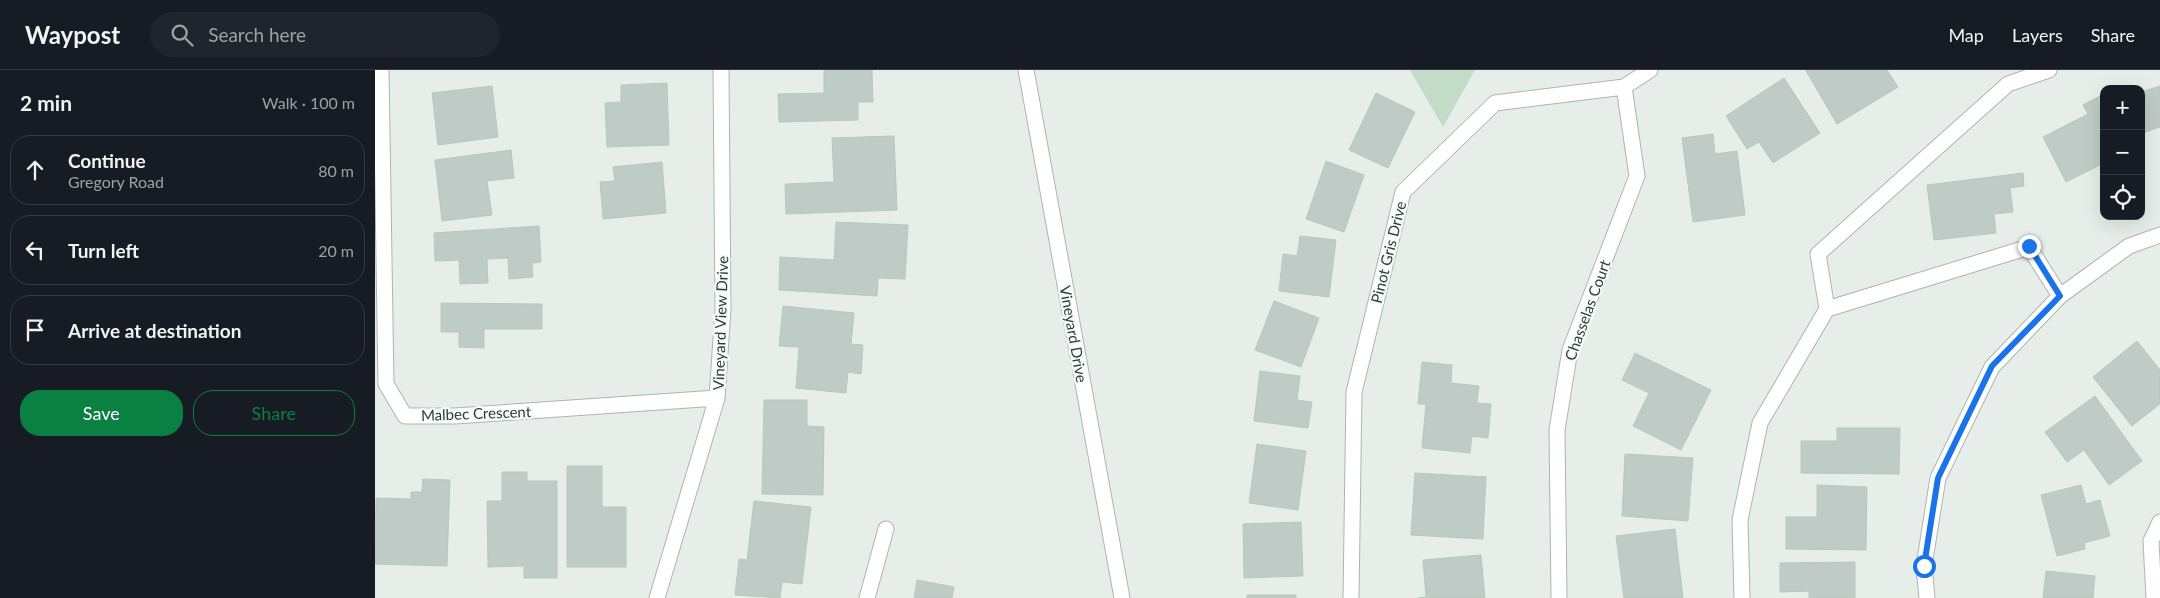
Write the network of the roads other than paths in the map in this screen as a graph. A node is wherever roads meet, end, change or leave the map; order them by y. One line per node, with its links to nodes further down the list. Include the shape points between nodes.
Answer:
1 (381, 70): 10 (street, Malbec Crescent, via 386,384 405,416 455,416)
2 (721, 70): 10 (street, Vineyard View Drive, via 723,309)
3 (1026, 70): 15 (street, Vineyard Drive)
4 (1650, 70): 6 (street, Pinot Gris Drive)
5 (2049, 70): 9 (street, via 2007,84 1818,254)
6 (1624, 87): 16 (street, Pinot Gris Drive, via 1495,103 1403,192 1354,392); 17 (street, Chasselas Court, via 1637,176 1569,350 1557,430)
7 (2160, 235): 8 (street, via 2129,246)
8 (2060, 296): 9 (street, via 2029,246); 19 (street, via 1992,366 1938,478 1924,566)
9 (1827, 309): 18 (street, via 1760,424 1740,520)
10 (717, 398): 13 (street, Vineyard View Drive)
11 (2160, 522): 20 (street, via 2151,541)
12 (886, 529): 14 (street)
13 (657, 598)
14 (867, 598)
15 (1122, 598)
16 (1351, 598)
17 (1559, 598)
18 (1742, 598)
19 (1927, 598)
20 (2154, 598)

